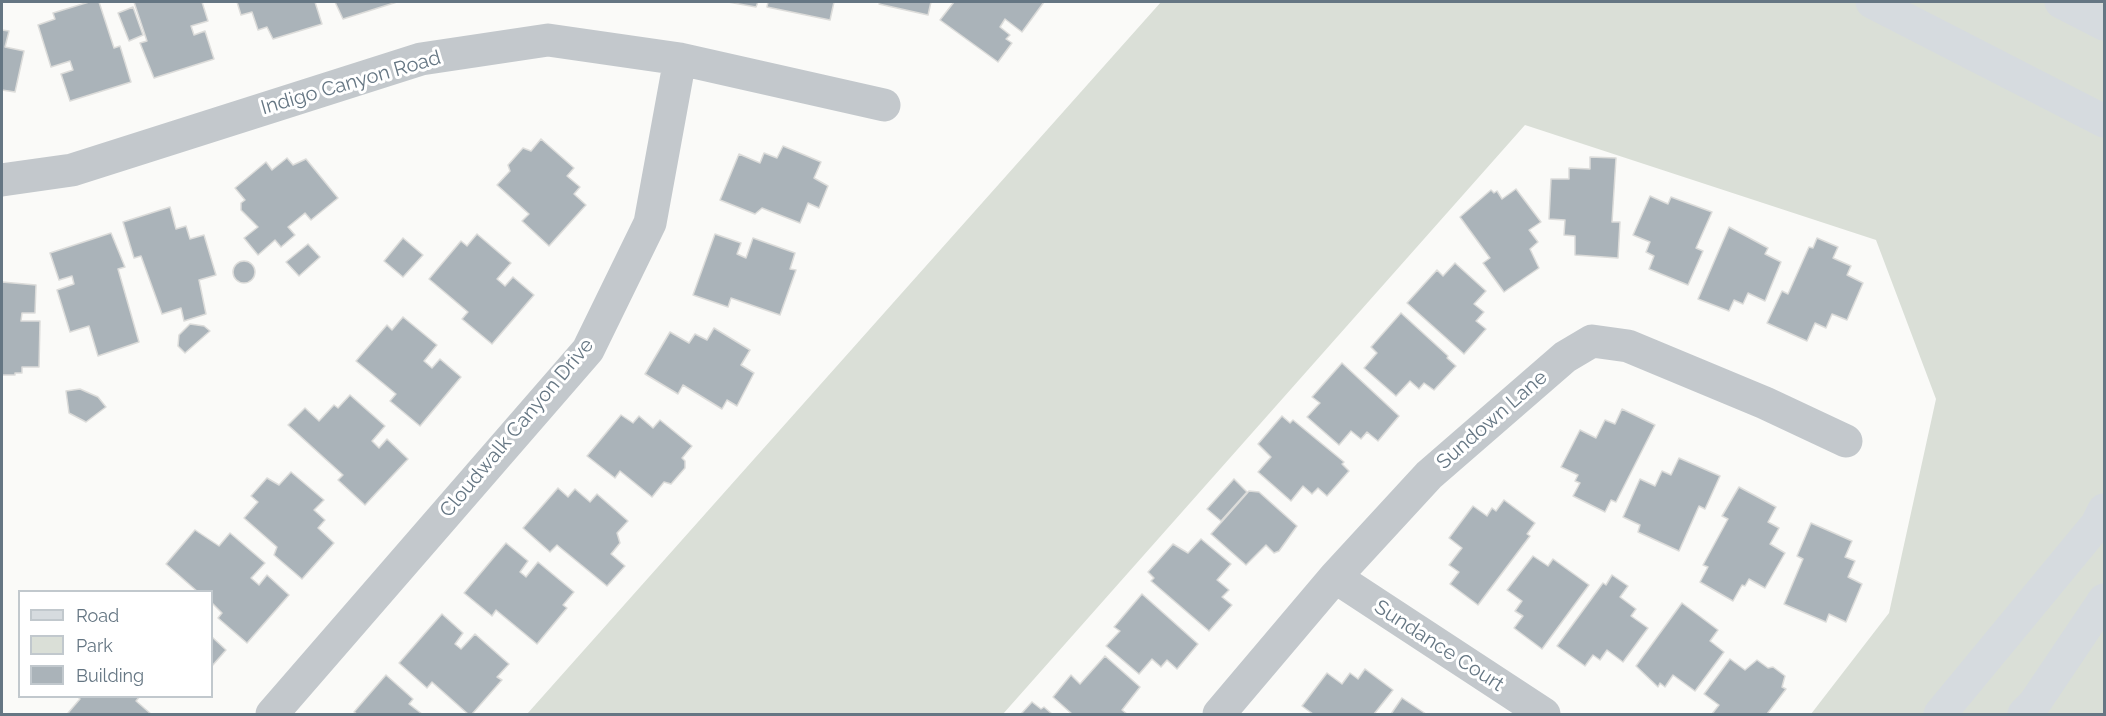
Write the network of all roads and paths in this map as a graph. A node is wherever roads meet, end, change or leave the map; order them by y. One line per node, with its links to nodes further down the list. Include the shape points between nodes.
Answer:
1 (1872, 2): 6 (main road)
2 (2061, 2): 3 (main road)
3 (2104, 24)
4 (680, 59): 5 (street, Indigo Canyon Road); 7 (street, Indigo Canyon Road, via 548,40 422,59 72,170); 12 (street, Cloudwalk Canyon Drive, via 650,223 588,350)
5 (884, 105)
6 (2104, 121)
7 (2, 180)
8 (1846, 441): 10 (street, Sundown Lane, via 1628,346 1592,341 1564,357 1429,475)
9 (2104, 510): 15 (main road)
10 (1335, 576): 13 (street, Sundown Lane); 14 (street, Sundance Court)
11 (2104, 600): 16 (main road)
12 (272, 714)
13 (1219, 714)
14 (1544, 714)
15 (1940, 714)
16 (2024, 714)

